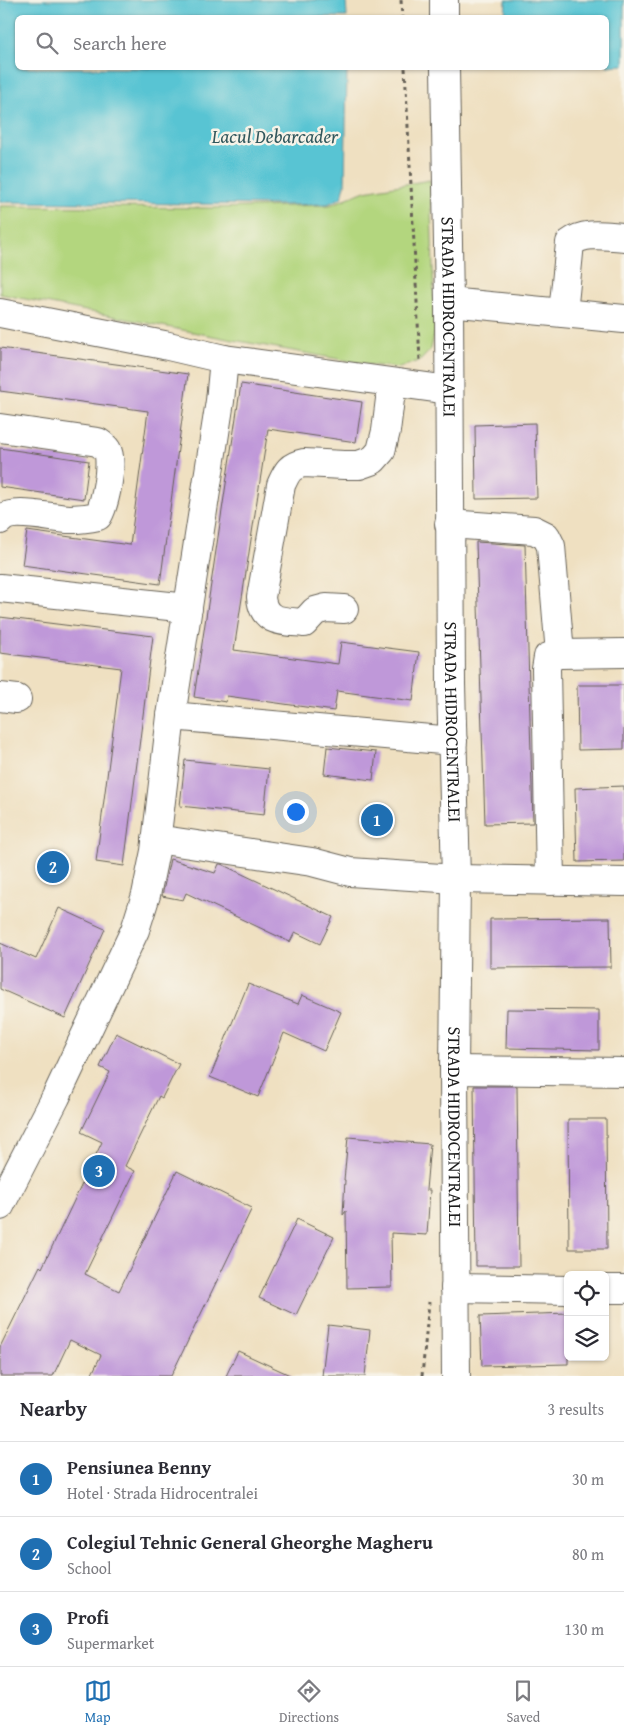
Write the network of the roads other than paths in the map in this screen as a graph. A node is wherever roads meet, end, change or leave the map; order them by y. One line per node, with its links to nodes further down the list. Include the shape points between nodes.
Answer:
1 (444, 0): 2 (street)
2 (444, 15)
3 (445, 70): 5 (street, STRADA HIDROCENTRALEI)
4 (624, 237): 7 (street, via 587,235 570,243)
5 (449, 302): 7 (street); 11 (street, STRADA HIDROCENTRALEI)
6 (0, 313): 9 (street)
7 (563, 313): 8 (street)
8 (624, 319)
9 (224, 359): 10 (street); 16 (street)
10 (392, 384): 11 (street); 17 (street, via 386,431 381,451 373,460 359,465 295,465 286,473 281,485 262,606 267,615 276,620 304,623 315,611)
11 (449, 390): 14 (street, STRADA HIDROCENTRALEI)
12 (0, 428): 13 (street, via 98,442 106,449 110,460 103,507 98,516 70,519 16,514)
13 (0, 520)
14 (449, 524): 19 (street, via 534,530 546,536 551,546); 21 (street, STRADA HIDROCENTRALEI)
15 (0, 588): 16 (street)
16 (188, 608): 20 (street)
17 (344, 609)
18 (624, 653): 19 (street)
19 (560, 654): 24 (street, via 548,657 546,669)
20 (171, 716): 21 (street); 22 (street)
21 (453, 741): 23 (street, STRADA HIDROCENTRALEI)
22 (156, 839): 23 (street, via 312,862 350,872); 28 (street, via 146,895 135,930)
23 (456, 879): 24 (street); 26 (street, STRADA HIDROCENTRALEI)
24 (550, 881): 25 (street)
25 (624, 882)
26 (454, 1070): 27 (street); 29 (street, STRADA HIDROCENTRALEI)
27 (624, 1072)
28 (0, 1206)
29 (455, 1288): 32 (street); 33 (street, STRADA HIDROCENTRALEI)
30 (609, 1289): 31 (street)
31 (624, 1289)
32 (564, 1290)
33 (456, 1376)

